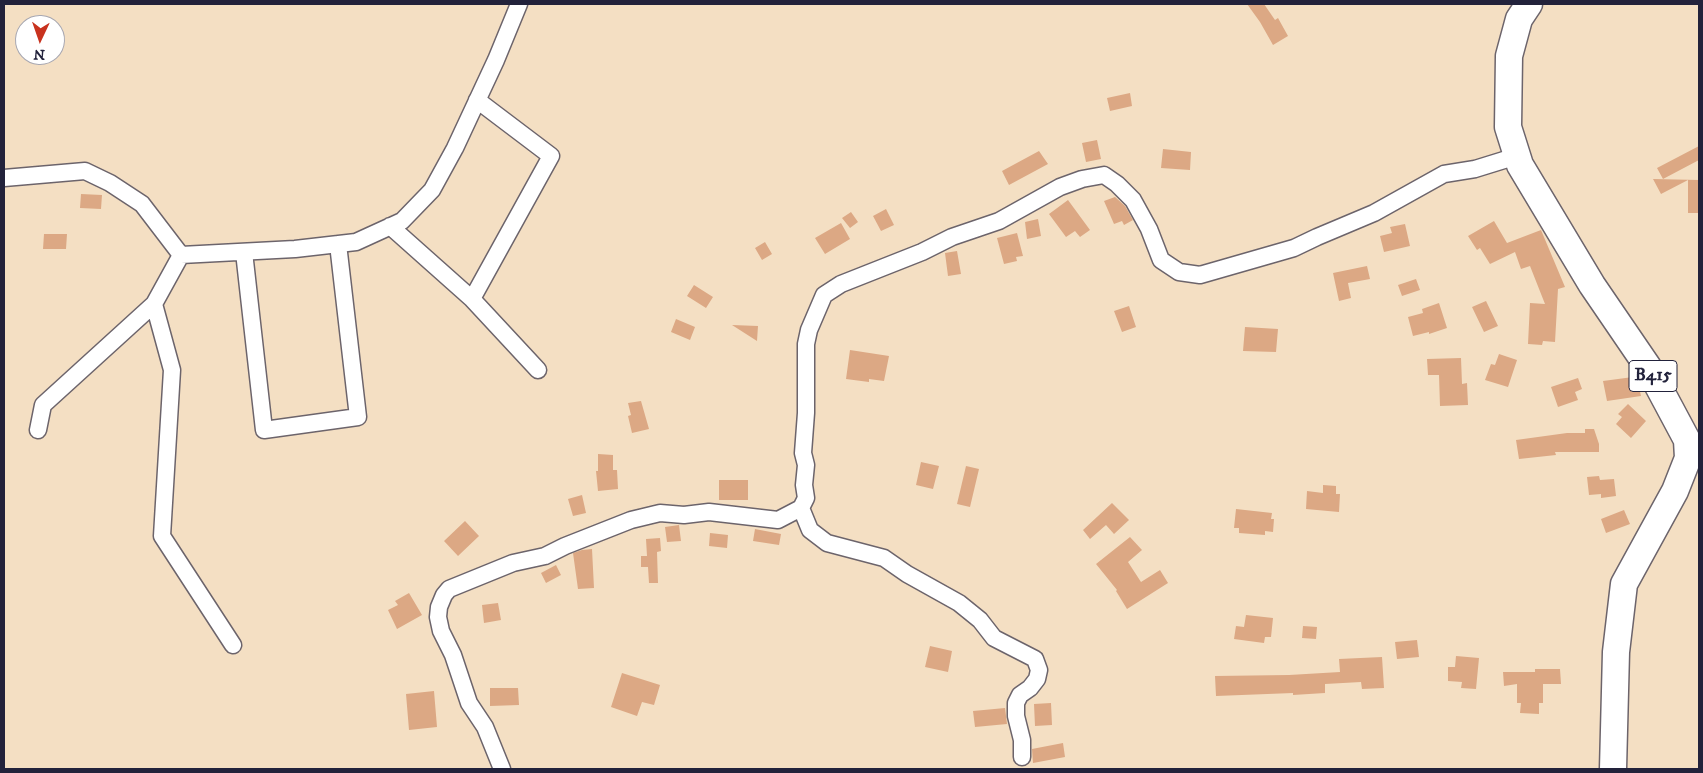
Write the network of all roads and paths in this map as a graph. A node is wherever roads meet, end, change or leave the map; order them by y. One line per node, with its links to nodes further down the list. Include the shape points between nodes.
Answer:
1 (519, 4): 3 (street)
2 (1529, 4): 4 (main road, B415, via 1519,19 1509,56 1508,127)
3 (477, 100): 6 (street, via 432,190 402,220); 10 (street, via 551,156)
4 (1517, 156): 14 (street, via 1475,169 1444,174 1374,214 1294,248 1200,275 1179,272 1161,260 1149,229 1132,200 1104,175 1060,187 999,221 952,237 841,284 824,295 806,344 803,453 806,498); 18 (main road, B415, via 1592,284 1648,367 1687,440 1688,458 1675,492 1624,584 1616,652)
5 (4, 178): 9 (street, via 85,172 110,183 142,204)
6 (390, 226): 7 (street, via 356,242); 10 (street)
7 (338, 244): 8 (street); 8 (street, via 358,417 264,430)
8 (244, 252): 9 (street)
9 (182, 255): 11 (street)
10 (472, 300): 12 (street)
11 (154, 304): 13 (street, via 43,404); 15 (street, via 172,370 162,536)
12 (538, 370)
13 (38, 430)
14 (801, 508): 16 (street, via 810,530 826,543 884,558 959,603 980,620 994,638 1035,659 1039,670 1037,679 1016,702); 17 (street, via 778,520 709,512 660,514 631,520 545,556 514,563 449,589 439,606 442,631 470,702)
15 (234, 645)
16 (1022, 757)
17 (502, 769)
18 (1613, 769)

